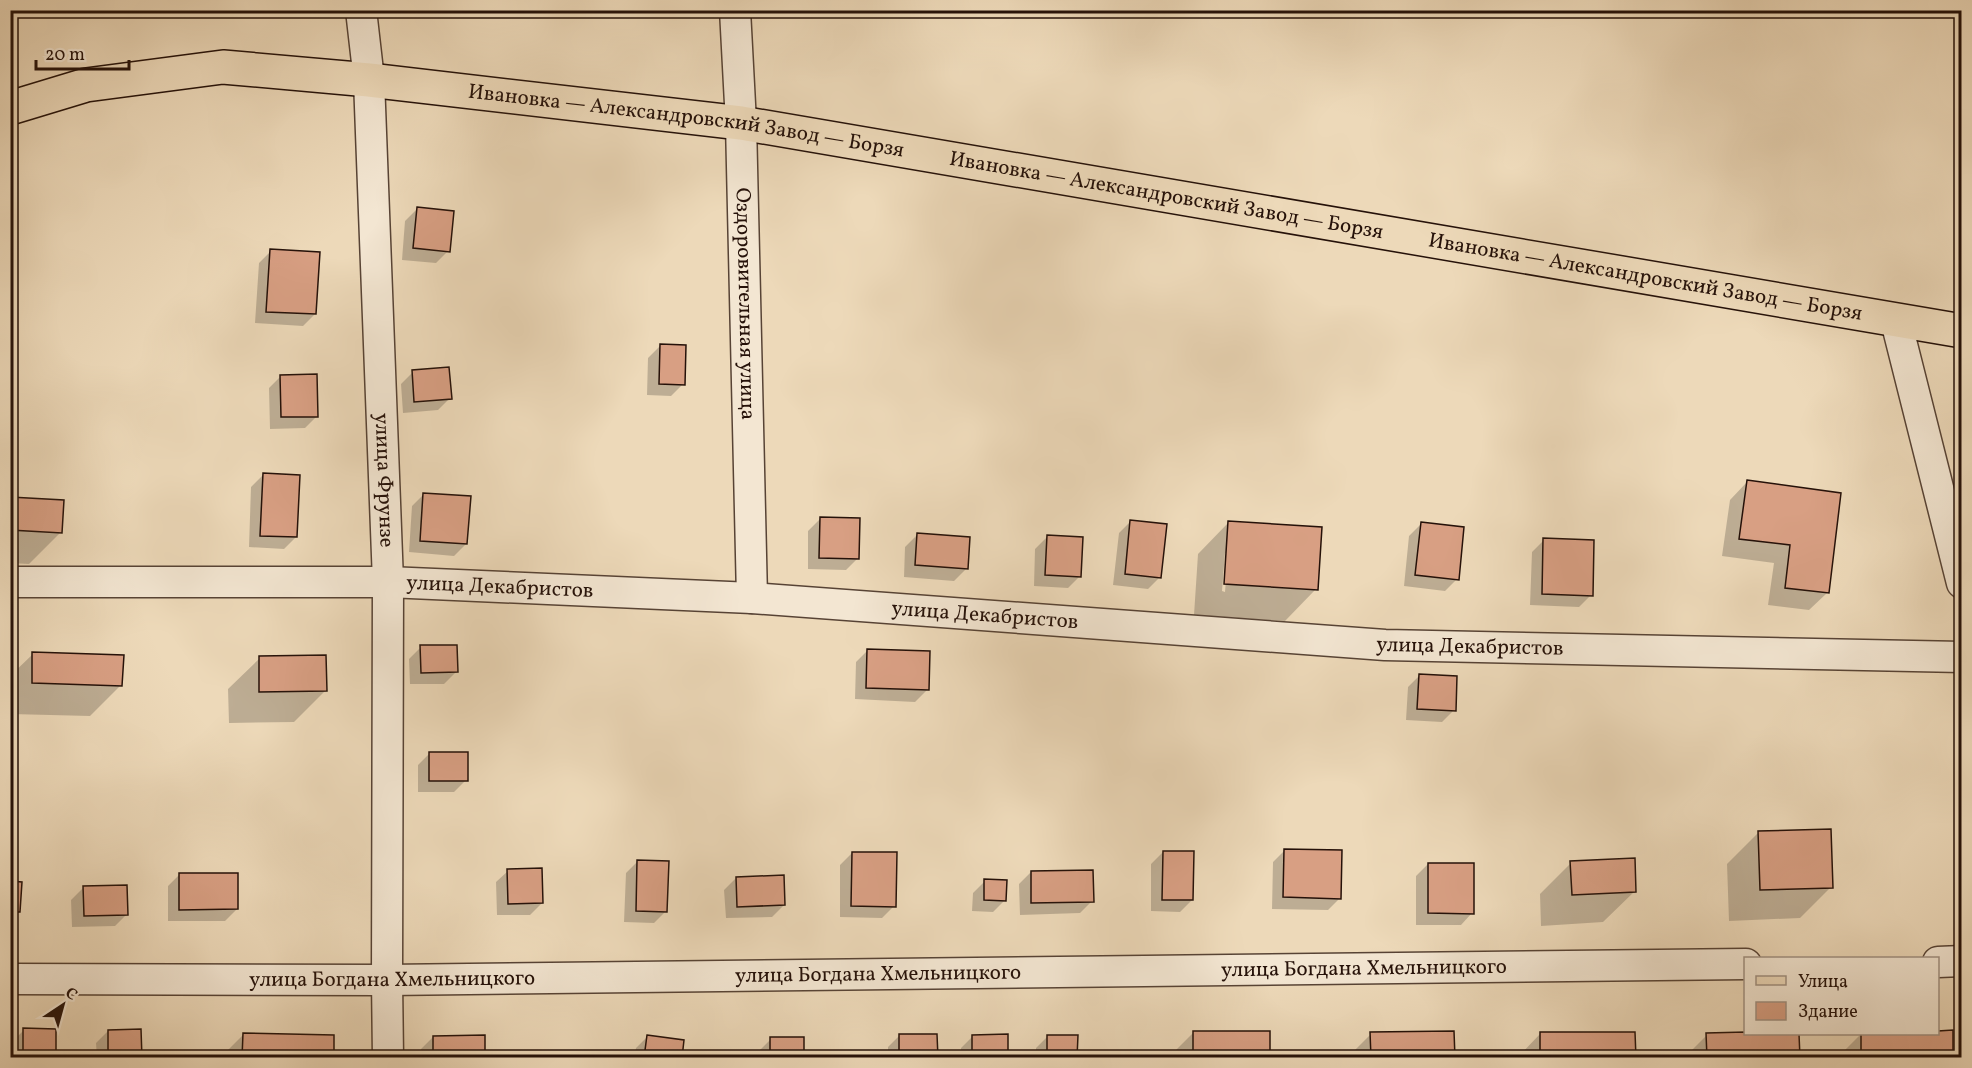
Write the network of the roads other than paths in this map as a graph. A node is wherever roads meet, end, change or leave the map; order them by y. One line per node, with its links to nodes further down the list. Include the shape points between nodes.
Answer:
1 (360, 10): 3 (street, улица Фрунзе)
2 (735, 10): 5 (street, Оздоровительная улица)
3 (369, 80): 4 (main road, Ивановка — Александровский Завод — Борзя, via 223,68 86,85); 5 (main road, Ивановка — Александровский Завод — Борзя); 9 (street, улица Фрунзе)
4 (10, 108)
5 (741, 123): 6 (main road, Ивановка — Александровский Завод — Борзя); 11 (street, Оздоровительная улица)
6 (1896, 321): 7 (main road, Ивановка — Александровский Завод — Борзя); 10 (street)
7 (1962, 331)
8 (10, 582): 9 (street, улица Декабристов)
9 (388, 582): 11 (street, улица Декабристов); 17 (street, улица Фрунзе)
10 (1962, 583)
11 (752, 598): 12 (street, улица Декабристов, via 1384,645)
12 (1962, 657)
13 (1962, 961): 14 (street)
14 (1939, 962)
15 (1744, 964): 17 (street, улица Богдана Хмельницкого)
16 (10, 979): 17 (street, улица Богдана Хмельницкого)
17 (387, 980): 18 (street, улица Фрунзе)
18 (388, 1058)

